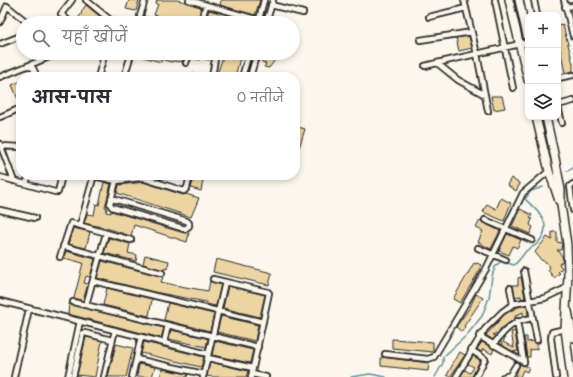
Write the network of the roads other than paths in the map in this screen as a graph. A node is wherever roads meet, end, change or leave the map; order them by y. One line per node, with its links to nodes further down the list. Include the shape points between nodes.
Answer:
1 (72, 0): 21 (street, via 61,14)
2 (86, 0): 22 (street)
3 (145, 0): 23 (street)
4 (189, 0): 12 (street)
5 (264, 0): 26 (street)
6 (464, 0): 17 (street)
7 (495, 0): 38 (street)
8 (509, 0): 37 (street)
9 (519, 0): 30 (street)
10 (534, 0): 18 (street)
11 (564, 0): 16 (street)
12 (197, 1): 14 (street)
13 (272, 2): 19 (street); 27 (street)
14 (206, 5): 24 (street); 25 (street)
15 (573, 6): 16 (street)
16 (566, 7): 32 (street)
17 (466, 8): 28 (street); 31 (street)
18 (536, 12)
19 (303, 13)
20 (19, 16): 29 (street, via 7,6)
21 (63, 16)
22 (105, 16)
23 (140, 16)
24 (203, 16)
25 (242, 16)
26 (259, 16)
27 (268, 16)
28 (429, 17)
29 (0, 22)
30 (525, 27)
31 (472, 32): 34 (street); 39 (street)
32 (573, 34)
33 (16, 38): 36 (street)
34 (420, 40)
35 (525, 42): 37 (street)
36 (0, 44)
37 (520, 44): 38 (street); 51 (street)
38 (505, 47): 39 (street); 61 (street)
39 (477, 54): 48 (street); 62 (street)
40 (43, 60): 49 (street)
41 (103, 60): 53 (street)
42 (129, 60): 54 (street)
43 (187, 60): 47 (street)
44 (215, 60): 55 (street)
45 (247, 60): 56 (street)
46 (255, 60): 57 (street)
47 (186, 63)
48 (436, 63): 50 (street); 62 (street, via 458,80)
49 (29, 66): 52 (street); 59 (street)
50 (425, 66)
51 (525, 66)
52 (35, 72)
53 (99, 72)
54 (126, 72)
55 (213, 72)
56 (244, 72)
57 (252, 72)
58 (573, 75): 60 (street)
59 (0, 77)
60 (561, 77)
61 (513, 88)
62 (485, 95): 66 (street)
63 (573, 101): 64 (street)
64 (561, 105)
65 (16, 110): 67 (street)
66 (488, 111)
67 (0, 117)
68 (561, 119): 71 (street)
69 (537, 120): 74 (street)
70 (547, 120): 87 (street, via 555,158)
71 (562, 123)
72 (0, 145): 73 (street); 83 (street)
73 (16, 147)
74 (549, 171): 87 (street); 96 (street, via 523,193)
75 (0, 177): 83 (street)
76 (27, 180): 85 (street)
77 (61, 180): 85 (street, via 58,192)
78 (93, 180): 95 (street)
79 (112, 180): 84 (street)
80 (125, 180): 84 (street)
81 (149, 180): 82 (street, via 184,191)
82 (189, 180)
83 (14, 181): 85 (street)
84 (116, 181): 88 (street)
85 (26, 184)
86 (571, 185): 87 (street); 90 (street)
87 (558, 191): 108 (street)
88 (112, 198): 91 (street); 93 (street, via 112,207)
89 (0, 210): 92 (street)
90 (573, 210)
91 (157, 212): 93 (street); 93 (street, via 187,221 189,226 185,229)
92 (35, 218)
93 (155, 220)
94 (486, 220): 96 (street)
95 (80, 226): 97 (street); 100 (street, via 70,224)
96 (506, 229): 99 (street); 102 (street)
97 (106, 233): 98 (street); 103 (street)
98 (131, 240)
99 (532, 240)
100 (63, 246): 103 (street); 104 (street)
101 (478, 248): 102 (street)
102 (493, 255): 105 (street); 139 (street, via 434,357)
103 (100, 256): 107 (street); 110 (street)
104 (60, 257)
105 (506, 260)
106 (524, 271): 114 (street)
107 (162, 273)
108 (570, 275): 113 (street)
109 (213, 279): 111 (street)
110 (93, 280): 119 (street); 121 (street)
111 (225, 282): 121 (street); 125 (street, via 269,292)
112 (510, 288): 118 (street)
113 (566, 288): 114 (street, via 545,298); 117 (street)
114 (529, 300): 118 (street); 122 (street)
115 (0, 301): 120 (street)
116 (73, 302): 119 (street)
117 (566, 303): 127 (street); 132 (street)
118 (513, 304): 130 (street)
119 (86, 305): 126 (street)
120 (29, 308): 123 (street); 147 (street)
121 (218, 311): 125 (street); 129 (street)
122 (532, 318): 124 (street); 134 (street)
123 (80, 321): 128 (street); 148 (street)
124 (517, 321): 136 (street, via 501,334); 136 (street, via 524,362)
125 (263, 322): 137 (street)
126 (168, 325): 129 (street); 135 (street)
127 (564, 329): 156 (street, via 552,332 550,338); 157 (street)
128 (115, 330): 131 (street); 133 (street)
129 (212, 336): 137 (street); 140 (street)
130 (479, 336): 136 (street); 138 (street)
131 (141, 337): 135 (street); 141 (street)
132 (573, 338)
133 (112, 340): 149 (street, via 83,333); 150 (street)
134 (537, 340)
135 (164, 343): 140 (street)
136 (493, 345)
137 (258, 347): 143 (street)
138 (471, 350): 153 (street); 154 (street, via 485,359)
139 (386, 354)
140 (208, 356): 143 (street); 145 (street)
141 (136, 359): 145 (street); 151 (street)
142 (516, 365): 146 (street)
143 (253, 368): 144 (street)
144 (252, 375): 152 (street)
145 (203, 376)
146 (509, 376): 155 (street)
147 (14, 377)
148 (68, 377)
149 (73, 377)
150 (104, 377)
151 (132, 377)
152 (266, 377)
153 (456, 377)
154 (476, 377)
155 (503, 377)
156 (556, 377)
157 (571, 377)

